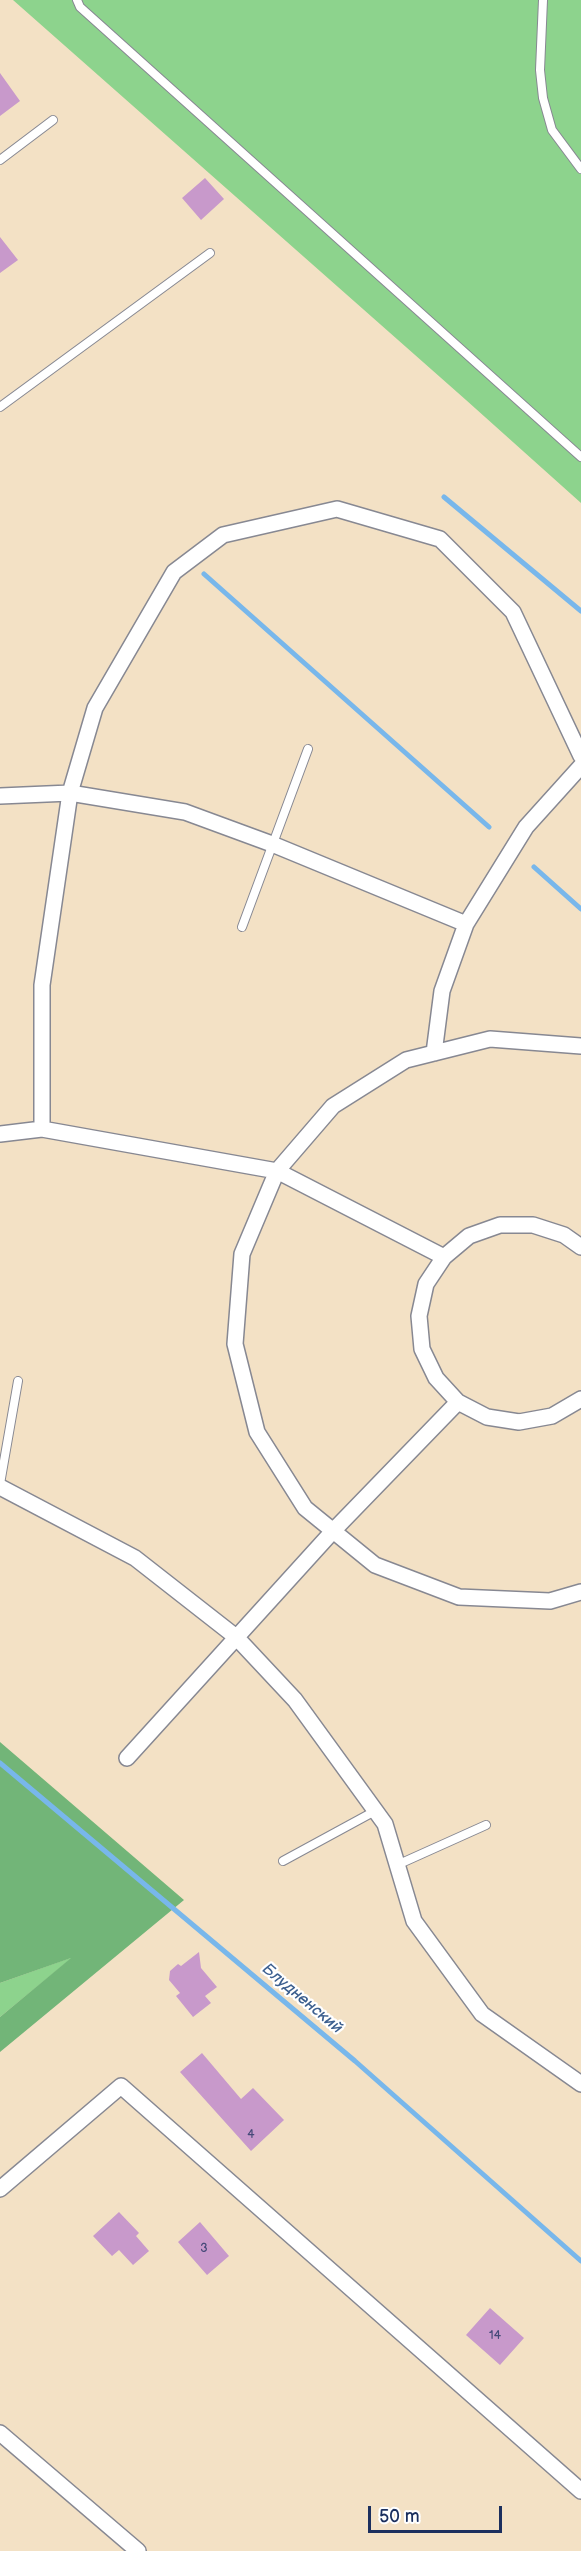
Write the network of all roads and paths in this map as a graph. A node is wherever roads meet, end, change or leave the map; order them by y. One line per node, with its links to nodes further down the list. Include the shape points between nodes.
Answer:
1 (77, 0): 8 (lane, via 80,7)
2 (543, 0): 5 (lane, via 543,99 552,130)
3 (53, 120): 4 (lane)
4 (0, 160)
5 (581, 169)
6 (210, 253): 7 (lane)
7 (0, 407)
8 (581, 457)
9 (308, 749): 14 (lane)
10 (581, 756): 12 (street, via 513,612 440,539 338,509 223,535 174,572 95,708)
11 (581, 766): 15 (street, via 526,827)
12 (70, 793): 13 (street); 14 (street, via 185,812); 19 (street, via 42,985)
13 (0, 796)
14 (272, 844): 15 (street); 16 (lane)
15 (466, 924): 18 (street, via 442,990)
16 (242, 927)
17 (581, 1046): 18 (street, via 490,1039)
18 (434, 1053): 21 (street, via 406,1060 333,1106)
19 (42, 1129): 20 (street); 21 (street)
20 (0, 1134)
21 (277, 1171): 23 (street); 28 (street, via 242,1254 235,1344 257,1432 305,1508)
22 (581, 1247): 23 (street, via 564,1235 533,1225 500,1225 469,1236)
23 (444, 1257): 26 (street, via 426,1284 419,1316 422,1349 436,1378)
24 (18, 1381): 27 (lane)
25 (581, 1400): 26 (street, via 552,1416 519,1422 487,1417)
26 (458, 1402): 28 (street)
27 (0, 1485): 30 (street, via 135,1558)
28 (333, 1531): 29 (street, via 375,1565 459,1597 550,1601); 30 (street)
29 (581, 1592)
30 (236, 1637): 31 (street); 32 (street, via 295,1700)
31 (127, 1758)
32 (375, 1811): 34 (lane); 35 (street, via 385,1824)
33 (486, 1824): 35 (lane)
34 (283, 1861)
35 (397, 1865): 36 (street, via 414,1921 482,2014)
36 (581, 2084)
37 (0, 2189): 39 (street, via 121,2086)
38 (0, 2433): 40 (street)
39 (581, 2491)
40 (138, 2551)

